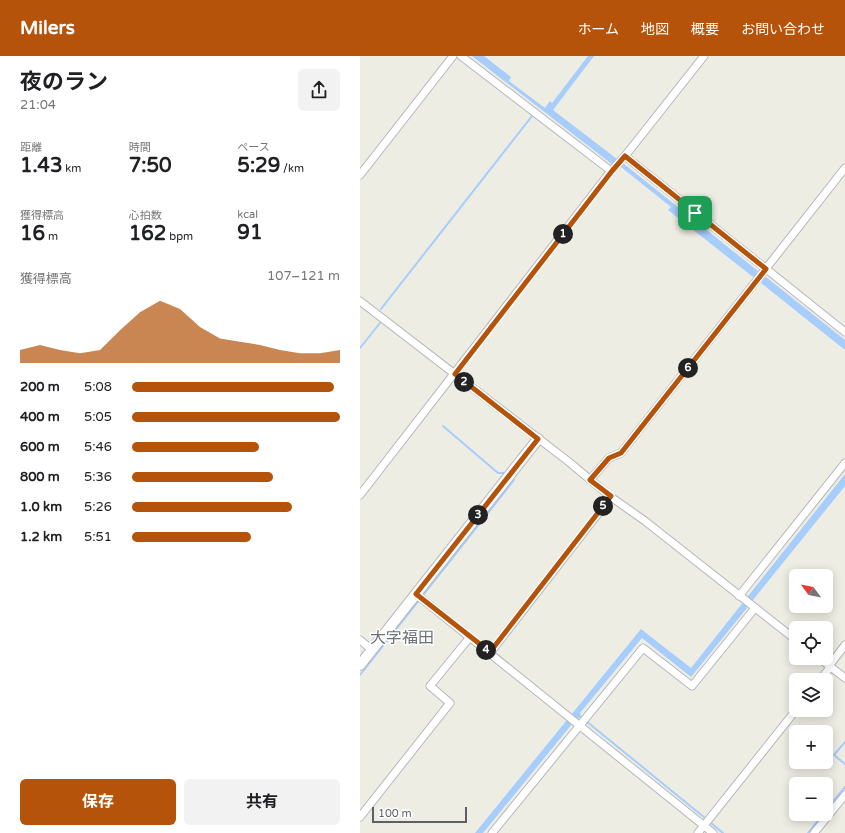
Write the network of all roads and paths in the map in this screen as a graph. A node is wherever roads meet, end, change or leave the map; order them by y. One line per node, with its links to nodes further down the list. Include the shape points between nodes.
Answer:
1 (453, 56): 6 (street)
2 (461, 56): 4 (street)
3 (704, 56): 4 (street)
4 (618, 164): 7 (street); 10 (street)
5 (845, 168): 7 (street)
6 (360, 175)
7 (761, 274): 9 (street); 13 (street, via 621,453 609,458)
8 (360, 301): 10 (street)
9 (845, 332)
10 (455, 374): 11 (street); 14 (street)
11 (538, 439): 13 (street); 16 (street)
12 (845, 463): 17 (street)
13 (590, 480): 15 (street)
14 (360, 494)
15 (611, 496): 17 (street); 23 (street)
16 (420, 596): 19 (street); 22 (street)
17 (747, 602): 18 (street); 29 (street, via 692,686 643,648)
18 (789, 635)
19 (470, 637): 23 (street); 31 (street, via 430,686 450,703)
20 (360, 640): 22 (street)
21 (845, 645): 25 (street)
22 (372, 650): 24 (street)
23 (490, 652): 29 (street, via 567,716)
24 (360, 665)
25 (829, 666): 26 (street); 27 (street)
26 (826, 673)
27 (845, 678)
28 (790, 717): 32 (street)
29 (581, 722): 32 (street); 33 (street)
30 (845, 795): 36 (street)
31 (360, 818)
32 (704, 826): 34 (street); 35 (street)
33 (492, 833)
34 (698, 833)
35 (713, 833)
36 (814, 833)

